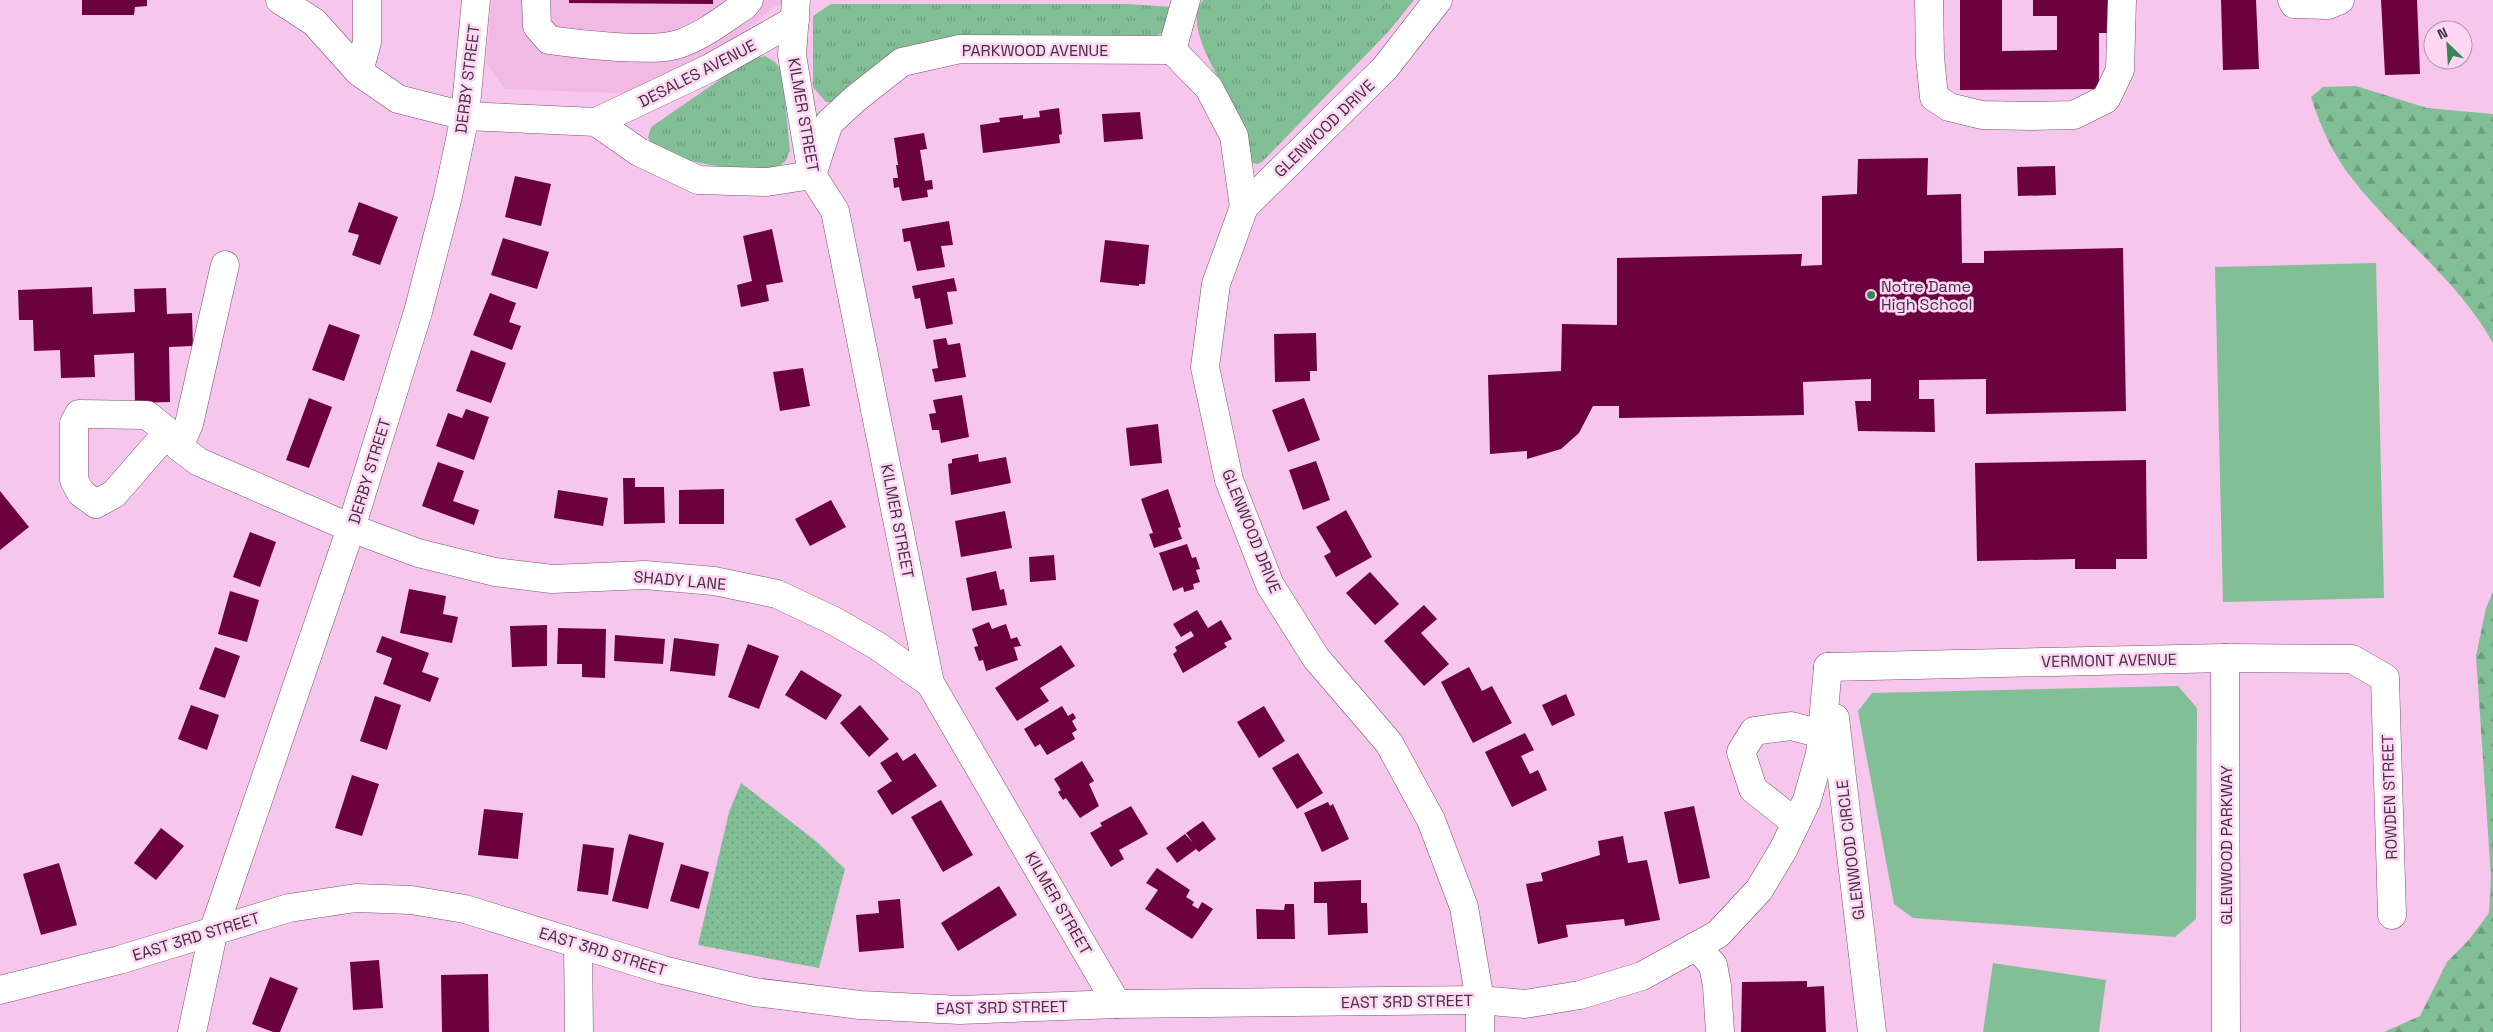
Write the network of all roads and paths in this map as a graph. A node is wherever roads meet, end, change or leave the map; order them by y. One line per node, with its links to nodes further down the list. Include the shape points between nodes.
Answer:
1 (280, 0): 13 (street)
2 (367, 0): 15 (street, via 367,42)
3 (476, 0): 16 (street, DERBY STREET)
4 (536, 0): 5 (street, via 537,26 549,40 657,48 692,39)
5 (749, 0)
6 (1186, 0): 14 (street)
7 (1438, 0): 19 (street, GLENWOOD DRIVE, via 1385,68)
8 (1929, 0): 9 (street, via 1934,97 1949,107 1982,115 2030,116 2074,115 2106,99 2120,70)
9 (2122, 0)
10 (2292, 0): 11 (street, via 2294,4 2328,5)
11 (2340, 0)
12 (796, 10): 17 (street, DESALES AVENUE, via 710,68); 18 (street, KILMER STREET, via 792,55)
13 (316, 11): 15 (street)
14 (1172, 50): 18 (street, PARKWOOD AVENUE, via 960,49 902,62 829,123); 19 (street, via 1209,88 1234,136)
15 (359, 72): 16 (street, via 398,99)
16 (465, 116): 17 (street); 21 (street, DERBY STREET, via 418,312)
17 (596, 122): 18 (street, via 639,152 698,180 767,182)
18 (812, 175): 25 (street, KILMER STREET, via 835,210)
19 (1244, 207): 33 (street, GLENWOOD DRIVE, via 1216,284 1205,367 1228,480 1270,585 1316,658 1389,743 1431,820 1464,907)
20 (225, 264): 21 (street, SHADY LANE, via 189,424 174,440 199,462)
21 (351, 528): 25 (street, SHADY LANE, via 418,553 495,572 552,579 645,575 714,581 777,594 876,644); 29 (street, DERBY STREET)
22 (2225, 658): 23 (street, VERMONT AVENUE); 24 (street, VERMONT AVENUE, via 2352,659); 41 (street, GLENWOOD PARKWAY)
23 (1828, 667): 26 (street, EAST 3RD STREET); 40 (street, GLENWOOD CIRCLE)
24 (2385, 678): 28 (street, ROWDEN STREET)
25 (930, 683): 34 (street, KILMER STREET)
26 (1822, 734): 27 (street, EAST 3RD STREET, via 1807,800); 27 (street, via 1791,726 1754,731 1741,752 1753,788)
27 (1796, 824): 31 (street, EAST 3RD STREET, via 1759,890 1718,934)
28 (2392, 915)
29 (214, 929): 30 (street, EAST 3RD STREET, via 289,908 356,898 411,900 465,909); 32 (street, EAST 3RD STREET, via 119,960); 36 (street, DERBY STREET)
30 (578, 944): 35 (street, EAST 3RD STREET, via 663,970 754,992); 37 (street)
31 (1696, 946): 33 (street, EAST 3RD STREET, via 1642,976 1580,995 1525,1004); 39 (street, via 1713,965 1718,986)
32 (0, 990)
33 (1480, 1000): 34 (street, EAST 3RD STREET); 38 (street, GLENWOOD DRIVE)
34 (1117, 1004): 35 (street, EAST 3RD STREET)
35 (960, 1021)
36 (192, 1032)
37 (579, 1032)
38 (1480, 1032)
39 (1720, 1032)
40 (1872, 1032)
41 (2226, 1032)

